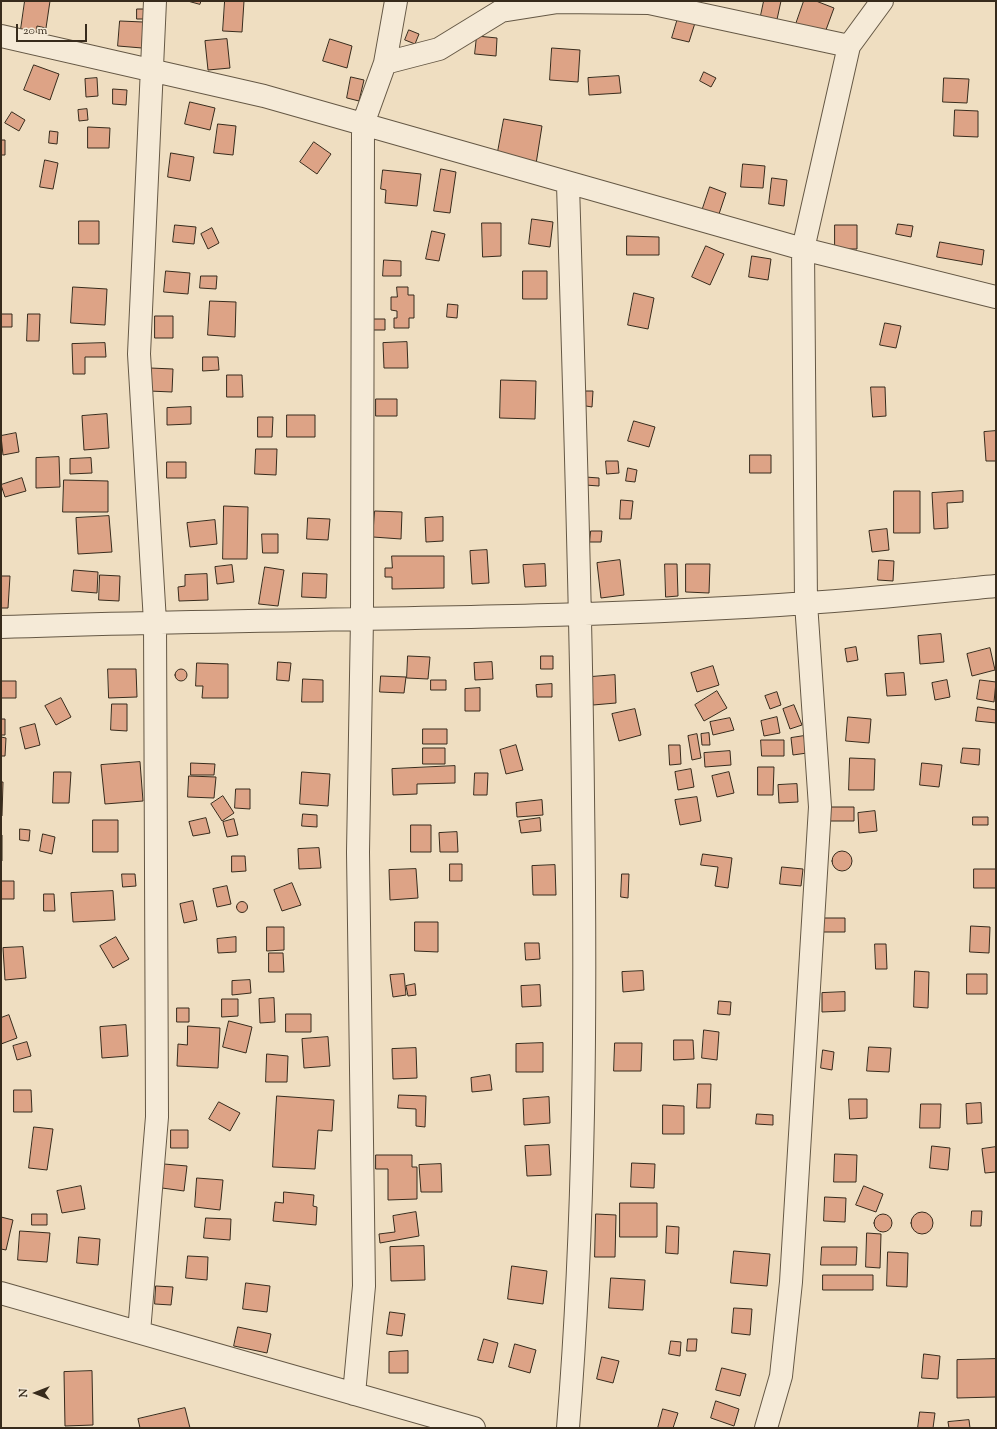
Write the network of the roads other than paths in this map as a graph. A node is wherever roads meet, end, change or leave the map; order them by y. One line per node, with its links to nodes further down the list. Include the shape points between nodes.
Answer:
1 (155, 1): 8 (street)
2 (396, 1): 7 (street)
3 (558, 1): 6 (street, via 648,3); 7 (street, via 500,11 439,49)
4 (882, 1): 6 (street)
5 (1, 36): 8 (street)
6 (849, 46): 11 (street)
7 (385, 63): 9 (street)
8 (151, 70): 9 (street, via 264,96); 17 (street, via 139,354)
9 (363, 124): 10 (street); 16 (street)
10 (568, 184): 11 (street); 15 (street)
11 (803, 249): 12 (street); 14 (street)
12 (996, 297)
13 (996, 586): 14 (street)
14 (806, 603): 15 (street); 24 (street, via 820,807 791,1282 781,1376)
15 (581, 614): 16 (street); 23 (street, via 585,911 584,1100 574,1353)
16 (362, 618): 17 (street); 21 (street, via 358,852 364,1286)
17 (154, 622): 18 (street); 20 (street, via 157,1117)
18 (1, 628)
19 (1, 1293): 20 (street)
20 (139, 1332): 21 (street)
21 (354, 1394): 22 (street)
22 (474, 1428)
23 (568, 1428)
24 (766, 1428)

